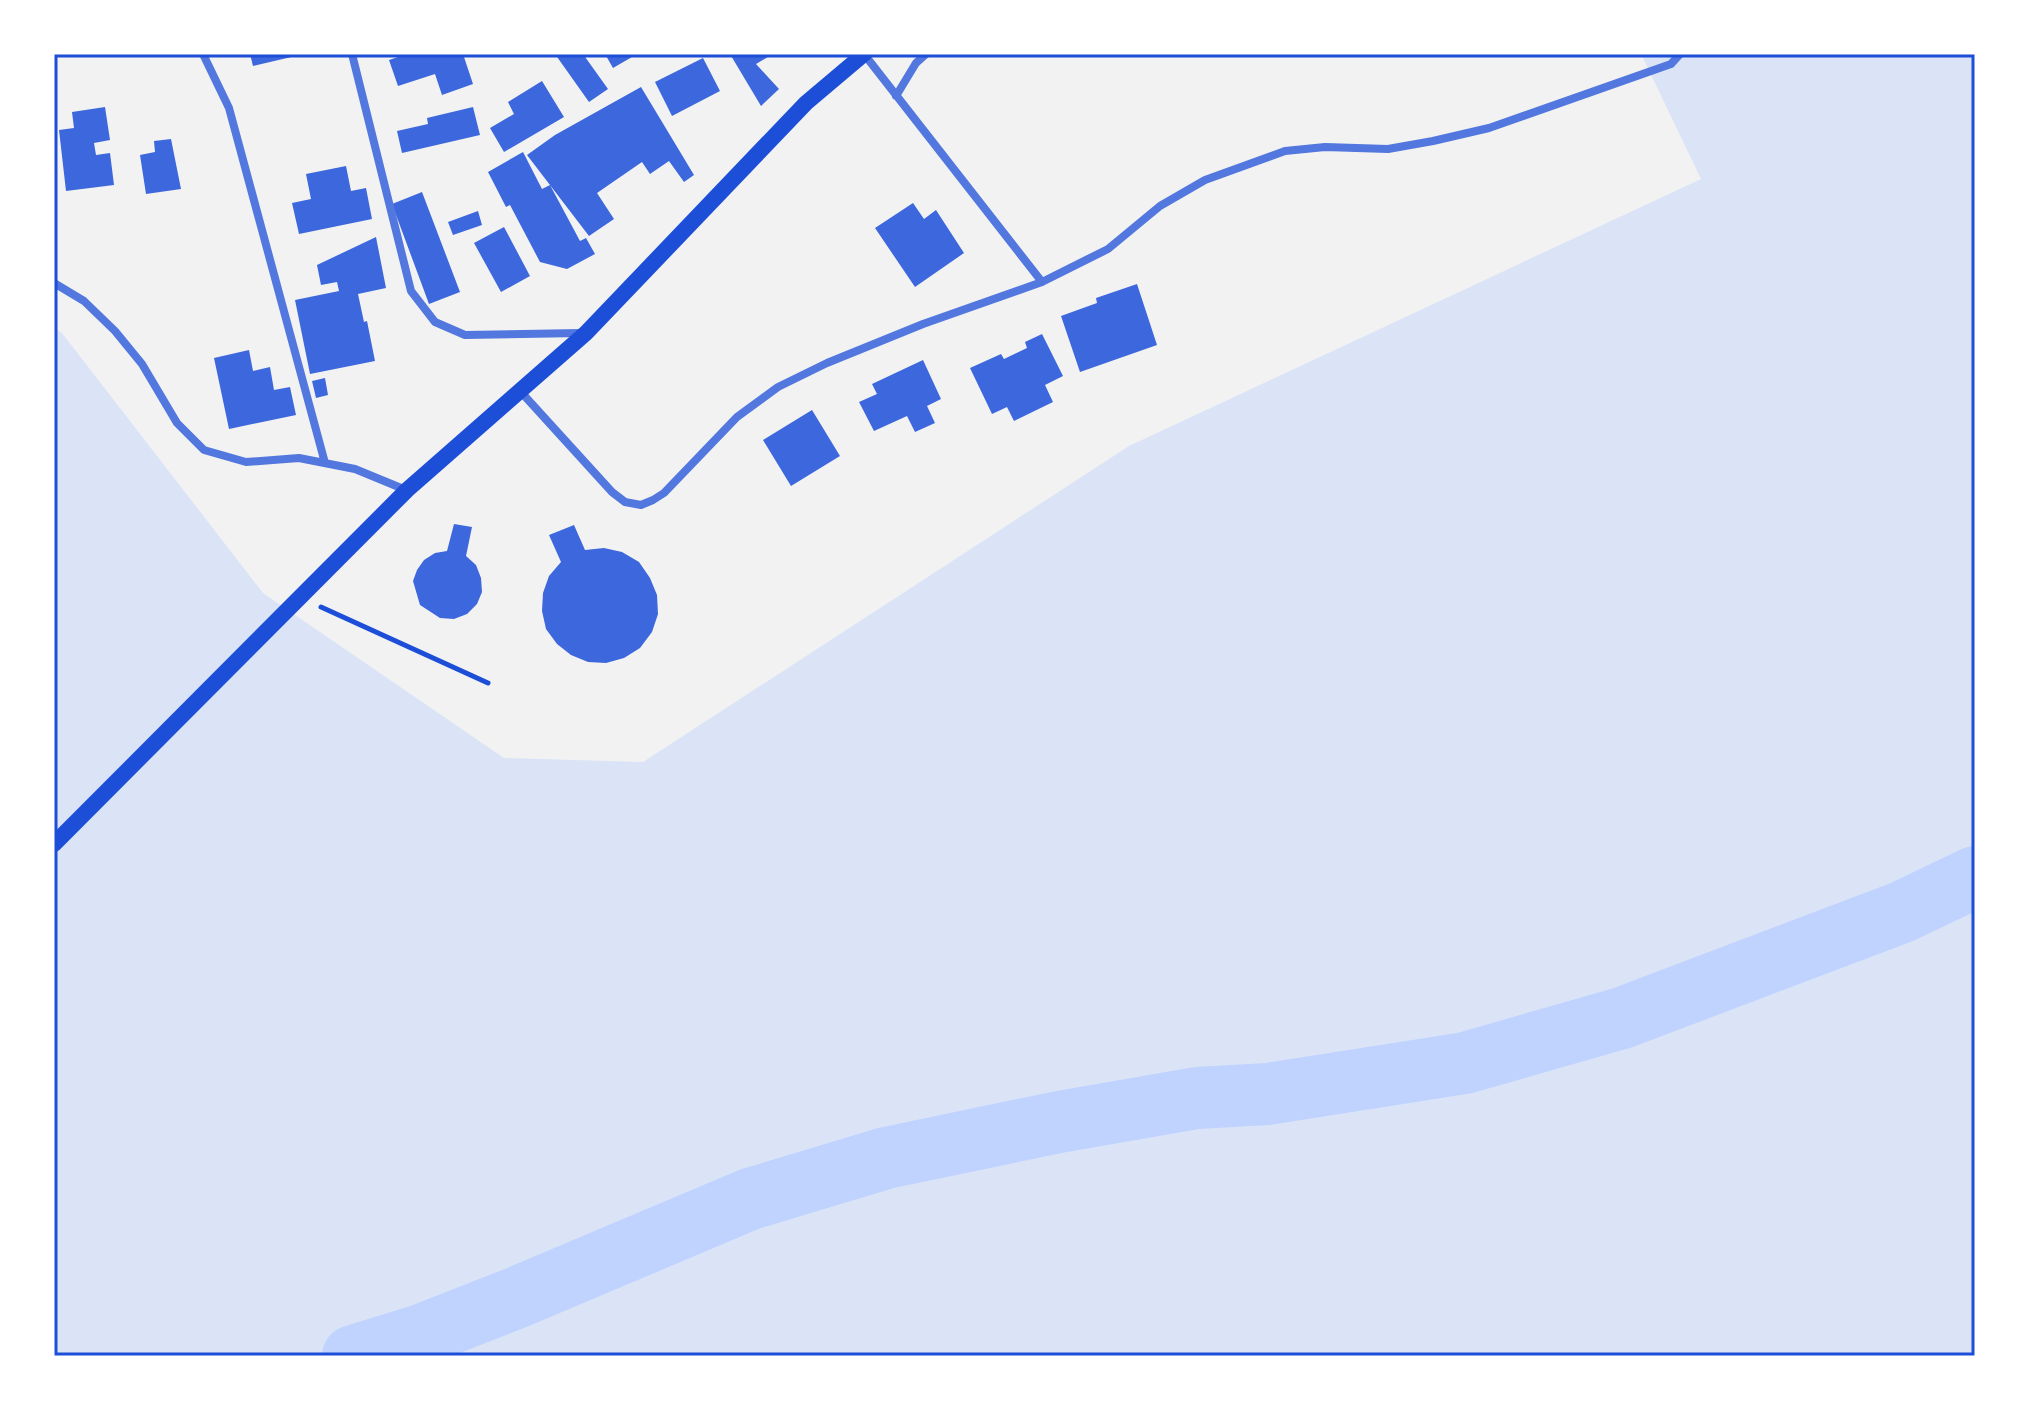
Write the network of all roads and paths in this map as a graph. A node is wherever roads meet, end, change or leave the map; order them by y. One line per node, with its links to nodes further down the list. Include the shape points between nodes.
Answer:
1 (203, 54): 11 (street, via 229,108)
2 (352, 54): 9 (street, via 411,291 435,322 465,335)
3 (864, 54): 6 (street); 9 (main road, via 806,103)
4 (926, 54): 6 (street)
5 (1680, 54): 7 (street, via 1671,64 1489,128 1388,149 1285,151 1205,180 1160,206 1108,249)
6 (896, 96): 7 (street)
7 (1042, 282): 10 (street, via 923,324 778,387 737,417 664,493 641,505 612,492)
8 (54, 283): 11 (street, via 84,301 115,331 177,423 204,450 246,462 299,458)
9 (586, 333): 10 (main road)
10 (521, 392): 12 (main road)
11 (325, 463): 12 (street)
12 (407, 490): 13 (main road)
13 (301, 598): 14 (path); 15 (main road)
14 (488, 683)
15 (54, 844)

